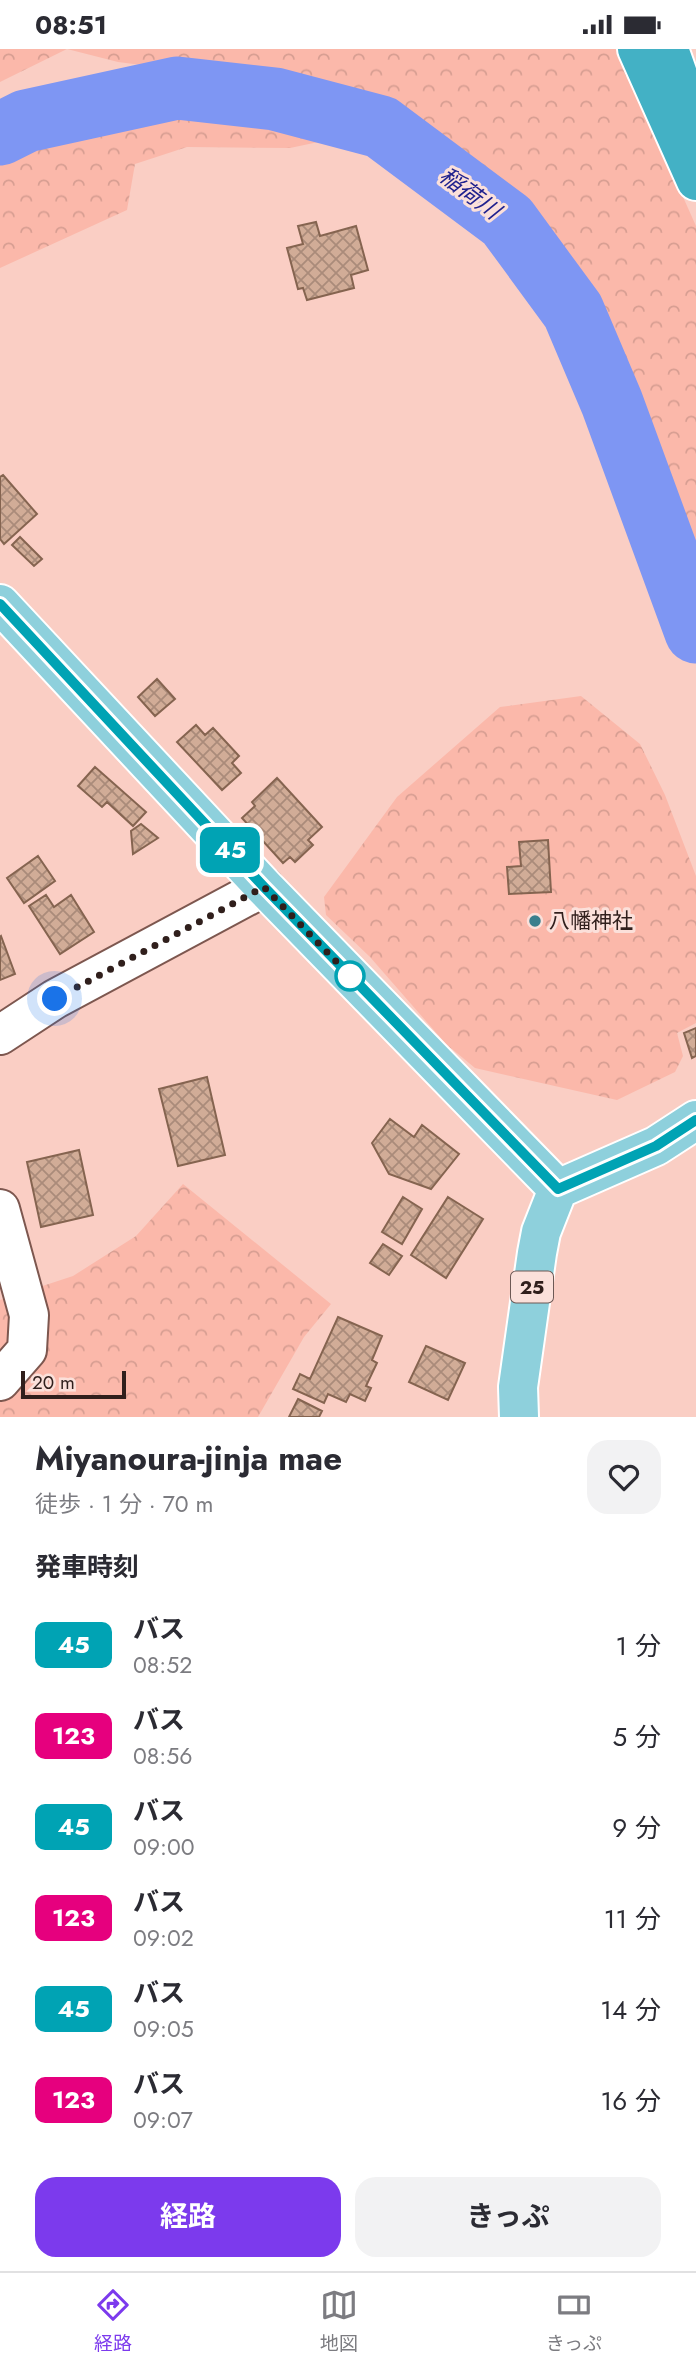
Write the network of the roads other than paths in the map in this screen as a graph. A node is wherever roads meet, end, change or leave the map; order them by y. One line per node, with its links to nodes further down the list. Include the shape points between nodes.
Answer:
1 (637, 49): 4 (highway)
2 (669, 49): 3 (highway)
3 (696, 125)
4 (696, 181)
5 (0, 604): 6 (main road)
6 (264, 887): 7 (street, via 55,999); 9 (main road)
7 (0, 1035)
8 (696, 1120): 9 (main road, via 656,1146)
9 (558, 1189): 12 (main road, 25, via 537,1253 518,1387)
10 (0, 1209): 11 (street, via 29,1315 27,1350)
11 (0, 1381)
12 (519, 1417)

